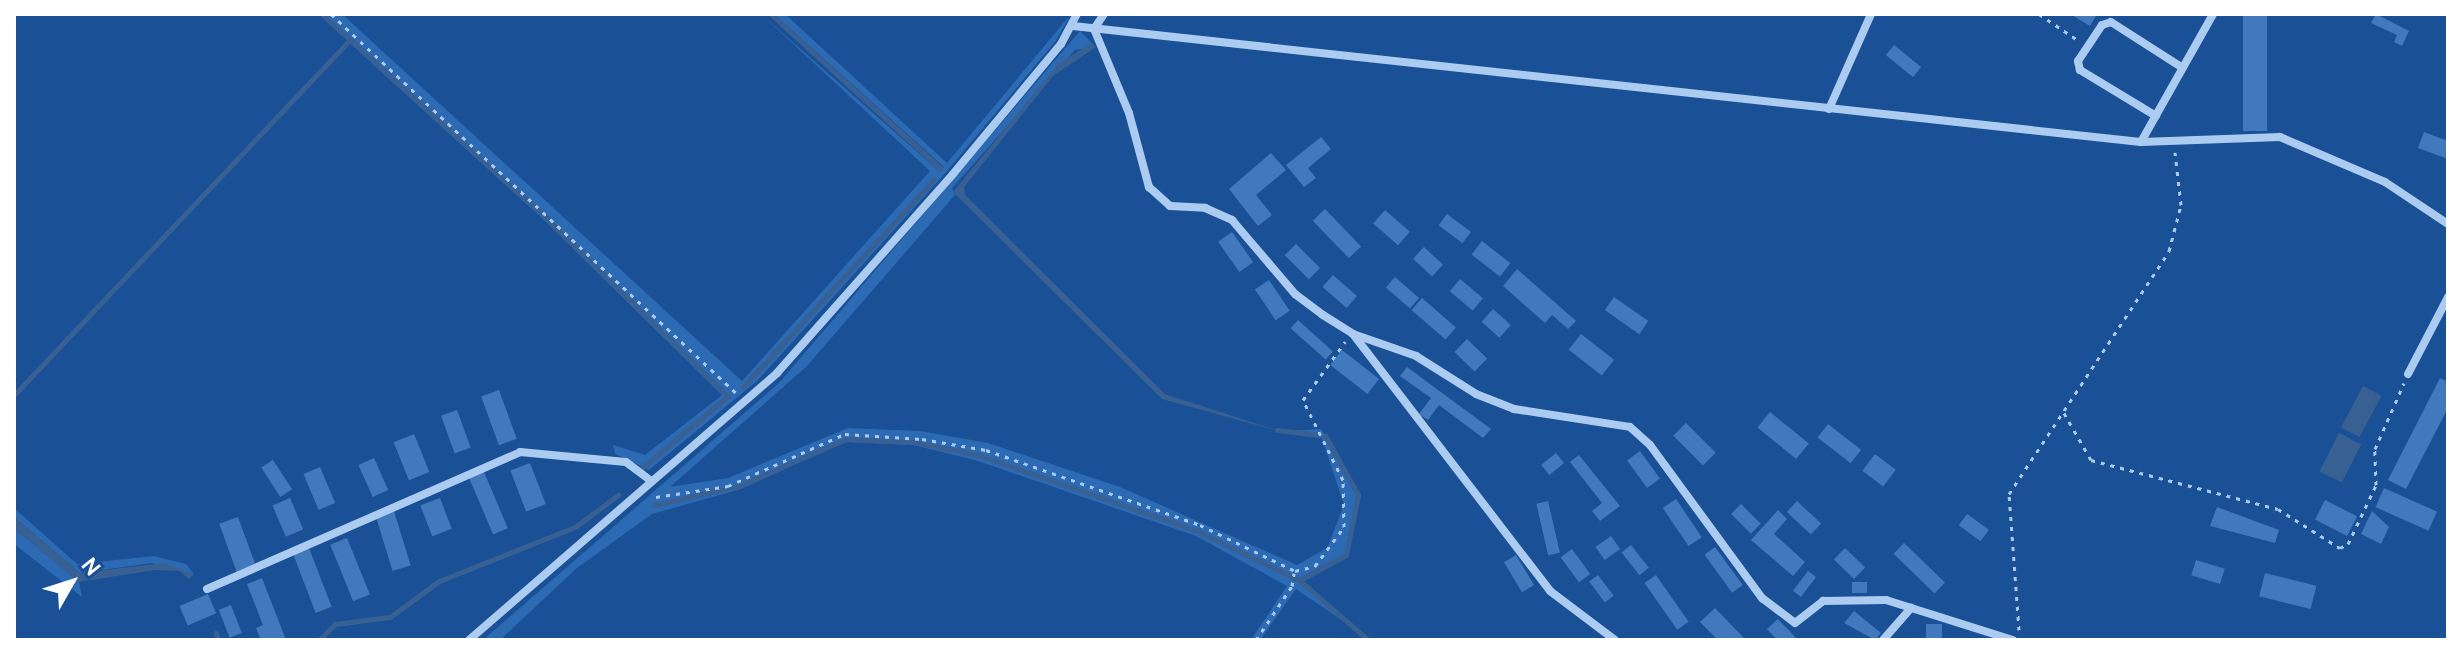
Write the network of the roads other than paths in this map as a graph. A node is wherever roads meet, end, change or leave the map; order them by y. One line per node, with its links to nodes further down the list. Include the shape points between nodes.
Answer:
1 (1077, 14): 5 (street)
2 (1104, 14): 6 (street)
3 (1871, 14): 8 (street)
4 (2213, 14): 7 (street)
5 (1073, 26): 6 (street); 15 (street, via 851,293 745,401)
6 (1094, 29): 8 (street); 13 (street, via 1159,199 1232,220 1295,294)
7 (2183, 68): 9 (street); 9 (street, via 2111,22 2102,25 2088,47 2080,70)
8 (1829, 109): 10 (street)
9 (2156, 116): 10 (street)
10 (2141, 142): 11 (street, via 2280,137 2385,182)
11 (2448, 224)
12 (2448, 297): 14 (street)
13 (1353, 334): 17 (street, via 1416,356 1476,394 1514,409 1630,427 1650,445 1762,598 1786,619 1795,623 1823,601 1886,600); 19 (street, via 1550,591)
14 (2408, 374)
15 (651, 481): 16 (street, via 626,462 520,452); 18 (street)
16 (207, 589)
17 (1911, 608): 20 (street); 21 (street)
18 (469, 640)
19 (1615, 640)
20 (1883, 640)
21 (2013, 640)

